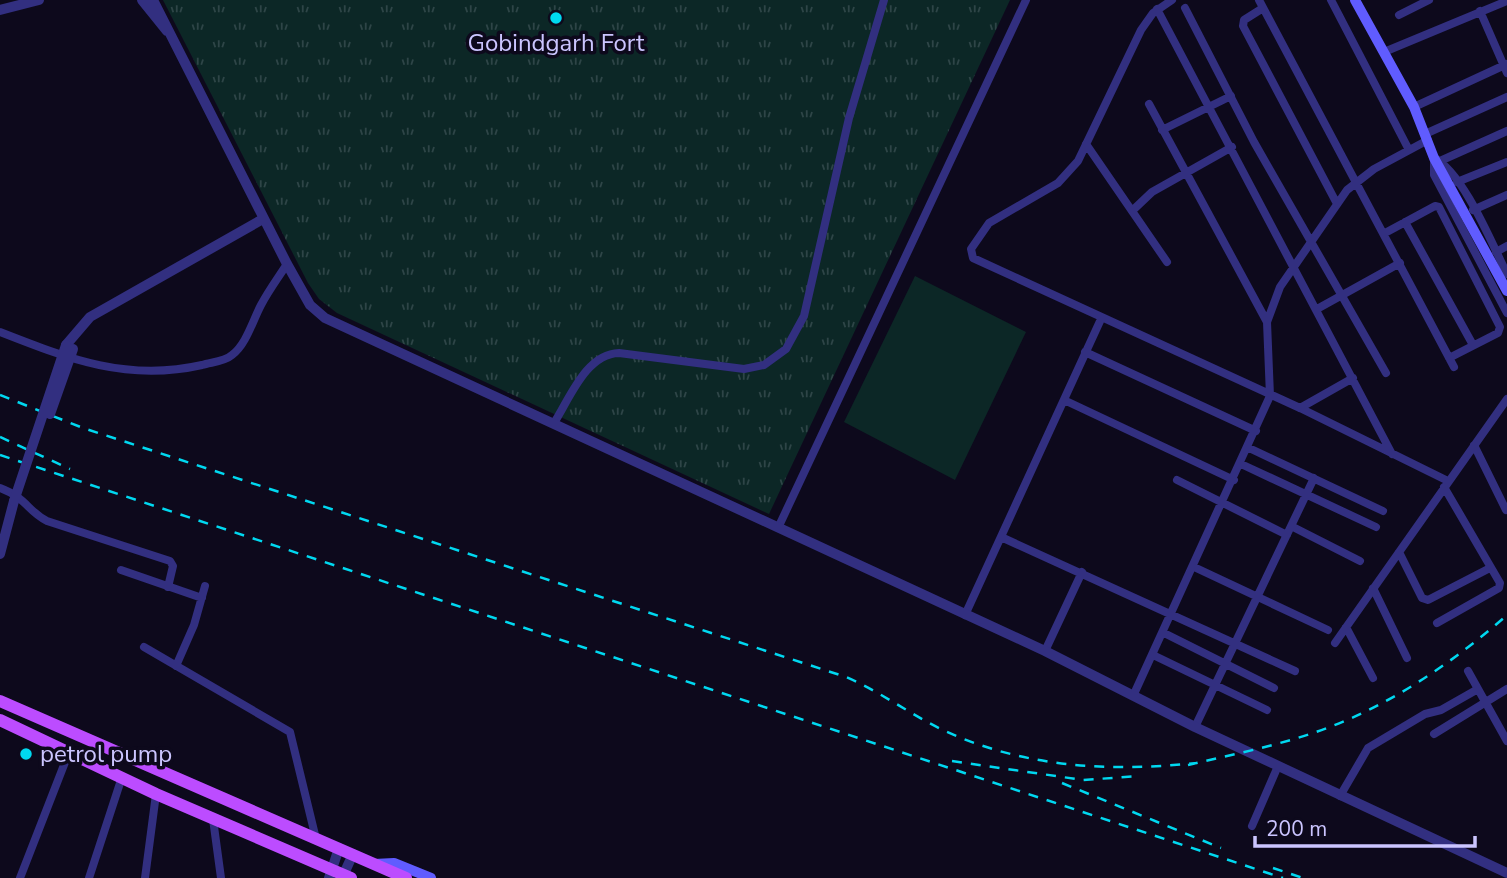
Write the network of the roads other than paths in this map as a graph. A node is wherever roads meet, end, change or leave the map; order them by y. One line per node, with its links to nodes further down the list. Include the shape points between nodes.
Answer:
1 (39, 0): 14 (street)
2 (142, 0): 17 (street)
3 (153, 0): 17 (street)
4 (884, 0): 70 (street, via 849,118 804,316 786,349 764,365 744,369 620,353 603,355)
5 (1026, 0): 86 (street)
6 (1172, 0): 13 (street)
7 (1331, 0): 30 (street)
8 (1356, 0): 18 (main road)
9 (1424, 1): 16 (street)
10 (1507, 1): 15 (street)
11 (1261, 4): 34 (street); 37 (street, via 1242,26)
12 (1185, 8): 20 (street)
13 (1157, 9): 23 (street); 28 (street, via 1141,30)
14 (0, 10)
15 (1480, 11): 18 (street); 19 (street)
16 (1399, 15)
17 (167, 31): 40 (street)
18 (1384, 52): 24 (main road)
19 (1506, 67): 24 (street)
20 (1231, 96): 23 (street); 43 (street)
21 (1507, 97): 27 (street)
22 (1149, 104): 25 (street)
23 (1211, 105): 25 (street); 29 (street)
24 (1415, 107): 27 (main road)
25 (1162, 130): 33 (street)
26 (1507, 131): 31 (street)
27 (1427, 137): 30 (street); 31 (main road)
28 (1086, 144): 39 (street); 55 (street, via 1068,174 989,223 971,252 976,261)
29 (1232, 147): 33 (street); 49 (street)
30 (1409, 150): 34 (street)
31 (1437, 159): 35 (street); 51 (main road); 54 (street, via 1434,175)
32 (1507, 162): 35 (street)
33 (1185, 174): 39 (street, via 1152,192); 56 (street)
34 (1356, 182): 37 (street); 42 (street)
35 (1457, 182): 38 (street)
36 (1507, 195): 38 (street)
37 (1336, 202): 43 (street)
38 (1474, 210): 45 (street)
39 (1132, 211): 46 (street)
40 (263, 219): 48 (street); 90 (street, bridge, via 90,317 71,345)
41 (1405, 222): 42 (street); 58 (street); 58 (street, via 1434,205 1439,207 1500,327 1498,333)
42 (1384, 233): 47 (street)
43 (1311, 241): 49 (street); 52 (street)
44 (1507, 246): 45 (street)
45 (1496, 252): 50 (street)
46 (1167, 262)
47 (1400, 263): 52 (street); 60 (street)
48 (287, 264): 57 (street, via 238,349 227,358 176,371 141,372 81,362); 70 (street, via 310,305 325,318)
49 (1294, 265): 53 (street); 56 (street)
50 (1507, 273)
51 (1507, 291)
52 (1343, 294): 53 (street); 62 (street)
53 (1317, 309): 63 (street)
54 (1507, 313)
55 (1101, 319): 59 (street); 64 (street)
56 (1267, 322): 64 (street)
57 (0, 332)
58 (1473, 345): 60 (street)
59 (1086, 352): 66 (street); 71 (street)
60 (1449, 358): 61 (street)
61 (1454, 368)
62 (1386, 373)
63 (1353, 378): 67 (street); 74 (street)
64 (1270, 396): 67 (street); 71 (street)
65 (1507, 399): 69 (street)
66 (1064, 400): 78 (street); 88 (street)
67 (1300, 408): 74 (street)
68 (1507, 408): 69 (street)
69 (1497, 413): 72 (street)
70 (554, 423): 86 (street)
71 (1256, 431): 73 (street)
72 (1474, 445): 79 (street); 83 (street)
73 (1249, 448): 75 (street); 76 (street)
74 (1392, 453): 79 (street)
75 (1241, 464): 78 (street); 81 (street)
76 (1314, 478): 81 (street); 84 (street)
77 (1177, 480): 82 (street)
78 (1234, 480): 82 (street)
79 (1446, 484): 89 (street); 93 (street)
80 (0, 488): 97 (street, via 19,496 47,521 170,561)
81 (1307, 494): 85 (street); 87 (street)
82 (1224, 503): 87 (street); 92 (street)
83 (1506, 510)
84 (1383, 511)
85 (1376, 527)
86 (778, 528): 102 (street)
87 (1289, 531): 91 (street); 99 (street)
88 (1001, 537): 95 (street); 102 (street)
89 (1399, 552): 93 (street, via 1422,598 1428,600); 98 (street)
90 (0, 554)
91 (1360, 561)
92 (1194, 568): 99 (street); 101 (street)
93 (1490, 568): 103 (street, via 1499,588)
94 (121, 570): 97 (street)
95 (1082, 572): 101 (street); 110 (street)
96 (205, 586): 100 (street)
97 (168, 587): 100 (street)
98 (1373, 589): 104 (street); 112 (street)
99 (1259, 596): 105 (street); 107 (street)
100 (202, 598): 114 (street)
101 (1173, 614): 106 (street); 107 (street)
102 (965, 615): 110 (street)
103 (1437, 623)
104 (1346, 627): 108 (street); 117 (street)
105 (1328, 630)
106 (1164, 633): 111 (street); 113 (street)
107 (1236, 643): 113 (street); 115 (street)
108 (1335, 643)
109 (144, 647): 114 (street)
110 (1045, 652): 122 (street)
111 (1153, 655): 118 (street); 122 (street)
112 (1407, 658)
113 (1226, 664): 118 (street); 119 (street)
114 (176, 666): 137 (street, via 290,732)
115 (1295, 671)
116 (1468, 671): 120 (street)
117 (1373, 678)
118 (1216, 685): 125 (street); 127 (street)
119 (1274, 688)
120 (1479, 689): 124 (street); 134 (street, via 1368,748)
121 (1507, 689): 124 (street)
122 (1134, 694): 127 (street)
123 (0, 701): 137 (main road)
124 (1486, 701): 128 (street); 129 (street)
125 (1267, 710)
126 (0, 720): 130 (main road)
127 (1195, 727): 131 (street)
128 (1434, 734)
129 (1506, 736)
130 (69, 752): 132 (main road); 143 (street)
131 (1278, 766): 134 (street); 136 (street)
132 (122, 777): 133 (main road); 144 (street)
133 (156, 794): 135 (main road); 145 (street)
134 (1340, 796): 141 (street)
135 (213, 819): 142 (main road); 146 (street)
136 (1252, 826)
137 (316, 839): 138 (main road)
138 (339, 848): 139 (main road); 142 (street)
139 (353, 855): 140 (main road); 142 (street)
140 (374, 864): 147 (main road); 148 (main road, via 394,863)
141 (1507, 873)
142 (339, 875)
143 (20, 878)
144 (89, 878)
145 (145, 878)
146 (221, 878)
147 (406, 878)
148 (431, 878)

